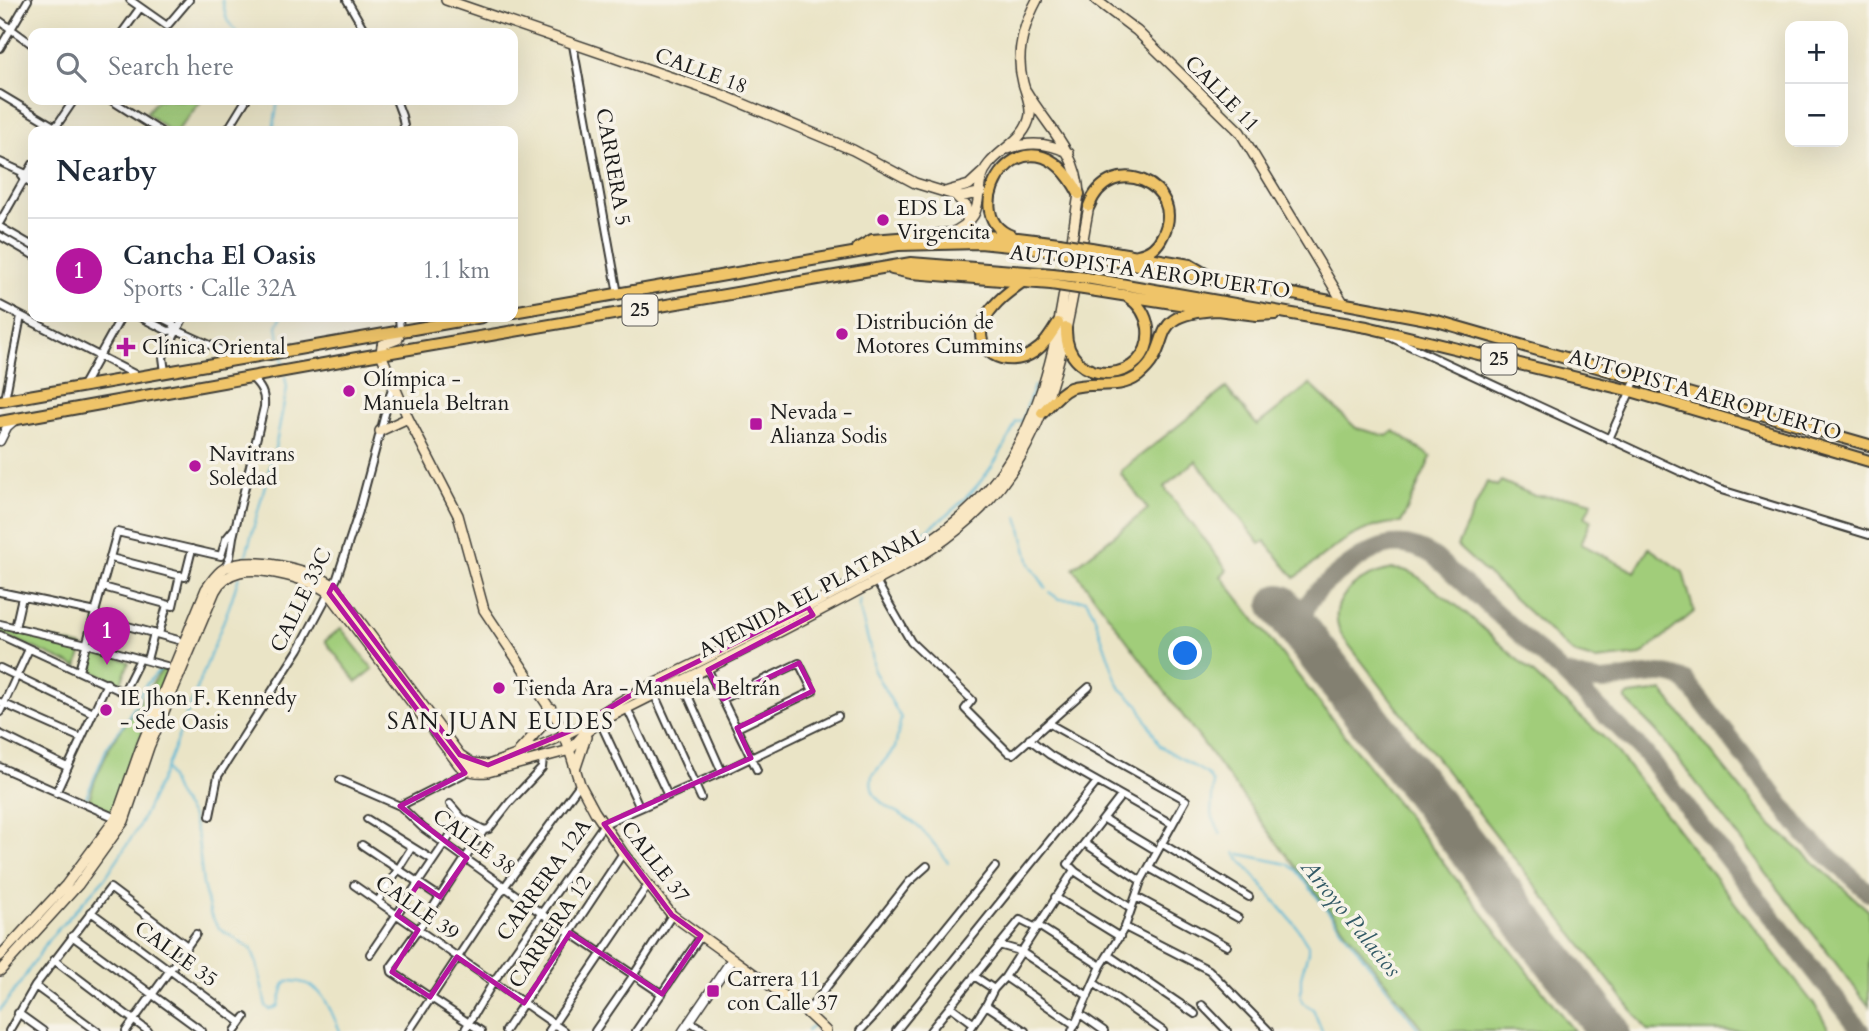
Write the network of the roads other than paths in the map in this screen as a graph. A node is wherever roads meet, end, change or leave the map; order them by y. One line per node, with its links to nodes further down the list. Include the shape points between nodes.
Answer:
1 (28, 0): 10 (street)
2 (130, 0): 8 (street)
3 (189, 0): 8 (street, via 168,26)
4 (347, 0): 12 (street)
5 (446, 0): 14 (main road, CALLE 18)
6 (1037, 0): 16 (main road, AVENIDA EL PLATANAL, via 1020,47)
7 (1096, 0): 55 (main road, CALLE 11, via 1137,31 1240,132)
8 (141, 8): 11 (street)
9 (0, 21): 10 (street)
10 (11, 28): 13 (street); 15 (street)
11 (126, 28)
12 (363, 28)
13 (28, 41)
14 (573, 45): 32 (main road, CALLE 18, via 720,94); 53 (street, CARRERA 5)
15 (0, 48)
16 (1026, 91): 27 (main road, AVENIDA EL PLATANAL, via 1029,118); 28 (main road, AVENIDA EL PLATANAL)
17 (0, 94): 22 (street)
18 (71, 105): 23 (street)
19 (119, 105): 24 (street)
20 (243, 105): 25 (street)
21 (398, 105): 26 (street)
22 (51, 126)
23 (59, 126)
24 (152, 126)
25 (230, 126)
26 (404, 126)
27 (1004, 151): 28 (main road, via 1037,144); 30 (main road, AVENIDA EL PLATANAL)
28 (1070, 154): 34 (main road, AVENIDA EL PLATANAL)
29 (0, 162): 31 (street)
30 (985, 170): 32 (main road, via 969,185); 33 (main road)
31 (28, 176): 37 (street)
32 (938, 191): 35 (main road, CALLE 18)
33 (981, 192): 35 (main road, CALLE 18); 38 (main road, via 977,210)
34 (1079, 194): 41 (highway, via 1063,168 1047,158 1028,156 1010,163 993,182 990,207 1002,229); 69 (main road, AVENIDA EL PLATANAL)
35 (955, 195): 38 (main road, via 967,207)
36 (1089, 206): 47 (highway, via 1101,187 1116,178 1139,178 1154,187 1166,206 1166,229 1153,248); 69 (main road, AVENIDA EL PLATANAL)
37 (0, 225): 42 (street)
38 (966, 225): 39 (main road)
39 (948, 234): 41 (highway); 45 (highway, via 872,240)
40 (0, 236): 44 (street)
41 (1018, 238): 43 (highway)
42 (28, 243)
43 (1058, 247): 45 (highway, AUTOPISTA AEROPUERTO / 25, via 949,242); 46 (highway, AUTOPISTA AEROPUERTO / 25, bridge)
44 (28, 252)
45 (852, 252): 53 (highway, AUTOPISTA AEROPUERTO / 25)
46 (1090, 252): 47 (highway); 49 (highway, AUTOPISTA AEROPUERTO / 25)
47 (1138, 255): 49 (highway, via 1190,265)
48 (882, 267): 50 (highway, AUTOPISTA AEROPUERTO / 25, via 911,263); 51 (highway); 74 (highway, AUTOPISTA AEROPUERTO / 25)
49 (1212, 278): 55 (highway, AUTOPISTA AEROPUERTO / 25)
50 (1052, 279): 51 (highway); 52 (highway, AUTOPISTA AEROPUERTO / 25, bridge)
51 (1025, 280): 69 (highway, via 986,317 981,333 986,348 999,358 1026,357)
52 (1085, 284): 54 (highway); 59 (highway, AUTOPISTA AEROPUERTO / 25)
53 (618, 295): 58 (highway, AUTOPISTA AEROPUERTO / 25)
54 (1122, 295): 57 (highway); 69 (highway, via 1141,309 1148,334 1143,352 1125,370 1101,374 1083,367 1068,347)
55 (1344, 304): 80 (highway, AUTOPISTA AEROPUERTO / 25, via 1437,321)
56 (0, 305): 60 (street, via 6,313)
57 (1217, 310): 59 (highway); 86 (highway, via 1187,312 1175,318 1147,365 1130,381 1071,388)
58 (518, 311)
59 (1295, 313): 70 (highway, AUTOPISTA AEROPUERTO / 25)
60 (21, 316): 61 (street); 85 (street)
61 (28, 320)
62 (33, 322): 75 (street)
63 (118, 322): 75 (street)
64 (150, 322): 71 (street, via 168,331)
65 (170, 322): 71 (street)
66 (181, 322): 71 (street)
67 (399, 322): 72 (street)
68 (453, 322): 72 (highway)
69 (1062, 325): 86 (main road, AVENIDA EL PLATANAL, via 1053,381); 107 (main road, AVENIDA EL PLATANAL, via 1035,411 1015,451 986,491 924,546)
70 (1367, 327): 84 (highway, AUTOPISTA AEROPUERTO / 25); 91 (street)
71 (177, 330): 73 (street); 77 (street, via 163,357)
72 (400, 331): 74 (main road, via 398,339 382,345); 77 (highway)
73 (221, 350)
74 (381, 354): 79 (highway, AUTOPISTA AEROPUERTO / 25); 82 (main road, CALLE 37)
75 (99, 356): 76 (street); 83 (street)
76 (118, 367): 78 (street); 81 (street)
77 (165, 372): 78 (highway)
78 (141, 377): 81 (highway)
79 (252, 377): 88 (highway, AUTOPISTA AEROPUERTO / 25); 95 (street, via 261,388 264,407)
80 (1636, 379): 84 (street); 93 (highway, AUTOPISTA AEROPUERTO / 25)
81 (117, 381): 83 (highway)
82 (393, 384): 87 (main road, CALLE 37); 90 (street, CALLE 33C)
83 (81, 388): 85 (highway)
84 (1631, 391): 91 (street); 94 (highway, AUTOPISTA AEROPUERTO / 25)
85 (2, 401)
86 (1042, 413): 101 (main road, AVENIDA EL PLATANAL, via 1016,466 973,517 930,552)
87 (408, 418): 90 (main road); 128 (main road, CALLE 37, via 458,515 484,611)
88 (16, 419): 89 (highway, AUTOPISTA AEROPUERTO / 25); 92 (street)
89 (0, 422)
90 (380, 431): 103 (street, CALLE 33C, via 359,511)
91 (1609, 439): 96 (street, via 1718,489)
92 (0, 441)
93 (1869, 445)
94 (1869, 461)
95 (235, 528): 97 (street, via 221,556); 99 (street)
96 (1869, 535)
97 (192, 550): 98 (street, via 117,532); 100 (street)
98 (111, 558): 100 (street); 102 (street)
99 (226, 571): 103 (main road, via 254,566 312,575); 163 (main road, via 216,574 206,589); 220 (main road, via 149,747 124,821 78,885)
100 (183, 576): 106 (street)
101 (876, 581): 107 (main road, AVENIDA EL PLATANAL); 140 (street, via 911,642 972,700 965,709 1011,754)
102 (103, 587): 106 (street); 108 (street)
103 (331, 589): 142 (main road, AVENIDA EL PLATANAL, via 460,755 488,765); 149 (main road, via 459,765); 162 (street, CALLE 33C, via 299,649 218,776)
104 (0, 592): 105 (street)
105 (22, 597): 108 (street); 110 (street)
106 (170, 605): 111 (street)
107 (807, 611): 119 (main road, AVENIDA EL PLATANAL); 137 (main road, AVENIDA EL PLATANAL, via 636,692)
108 (95, 615): 111 (street); 114 (street)
109 (0, 624): 110 (street)
110 (15, 628): 114 (street)
111 (157, 634): 113 (street); 116 (street)
112 (0, 635): 115 (street)
113 (178, 640)
114 (87, 644): 116 (street); 120 (street)
115 (29, 649): 120 (street); 121 (street)
116 (144, 659): 117 (street); 123 (street, via 125,692)
117 (166, 666)
118 (0, 668): 121 (street)
119 (708, 670): 122 (main road, AVENIDA EL PLATANAL); 126 (street)
120 (79, 671): 123 (street)
121 (16, 676): 127 (street); 131 (street)
122 (682, 682): 125 (main road, AVENIDA EL PLATANAL); 150 (street)
123 (107, 683): 131 (street)
124 (1089, 687): 134 (street)
125 (655, 695): 129 (main road, AVENIDA EL PLATANAL); 154 (street)
126 (723, 699): 135 (street); 135 (street, via 799,663 813,691)
127 (2, 703): 130 (street); 139 (street)
128 (551, 708): 137 (main road, CALLE 37); 142 (main road)
129 (627, 708): 133 (main road, AVENIDA EL PLATANAL); 156 (street)
130 (0, 712)
131 (93, 713): 139 (street)
132 (838, 716): 144 (street, CARRERA 12A)
133 (600, 723): 136 (main road, AVENIDA EL PLATANAL); 161 (street)
134 (1048, 723): 140 (street); 168 (street, via 1186,800)
135 (737, 728): 144 (street)
136 (591, 729): 141 (main road, AVENIDA EL PLATANAL); 147 (main road)
137 (565, 733): 141 (main road, CALLE 37); 142 (main road, AVENIDA EL PLATANAL)
138 (0, 734): 145 (street)
139 (80, 738): 145 (street)
140 (1029, 739): 152 (street)
141 (570, 750): 143 (main road, AVENIDA EL PLATANAL); 147 (main road, CALLE 37)
142 (516, 755)
143 (542, 758): 149 (main road, AVENIDA EL PLATANAL, via 488,772); 169 (street, via 542,768 489,830)
144 (751, 758): 148 (street); 150 (street, CARRERA 12A)
145 (67, 766): 155 (street)
146 (0, 767): 155 (street)
147 (575, 769): 153 (main road, CALLE 37)
148 (757, 770)
149 (469, 771): 160 (street)
150 (722, 772): 154 (street, CARRERA 12A)
151 (341, 780): 160 (street, CALLE 38)
152 (1097, 782): 157 (street); 266 (street)
153 (580, 784): 167 (main road, CALLE 37); 188 (street)
154 (695, 784): 156 (street, CARRERA 12A); 158 (street)
155 (56, 793): 163 (street)
156 (668, 796): 161 (street, CARRERA 12A)
157 (1121, 796): 166 (street); 168 (street)
158 (701, 798)
159 (450, 804): 164 (street)
160 (400, 806): 170 (street, CALLE 38)
161 (640, 808): 167 (street, CARRERA 12A)
162 (210, 816)
163 (116, 818): 214 (main road, via 66,885)
164 (462, 818): 169 (street); 170 (street)
165 (368, 819): 174 (street)
166 (1104, 820): 172 (street); 175 (street)
167 (604, 824): 176 (main road, CALLE 37); 196 (street, CARRERA 12A)
168 (1172, 824): 171 (street)
169 (484, 830): 177 (street)
170 (444, 843): 177 (street, CALLE 38); 178 (street)
171 (1161, 843): 175 (street); 192 (street)
172 (1086, 844): 183 (street, via 1068,864); 184 (street)
173 (362, 845): 182 (street)
174 (412, 847): 178 (street); 182 (street)
175 (1157, 851): 181 (street)
176 (623, 853): 187 (main road, CALLE 37); 203 (street, CARRERA 12)
177 (467, 859): 188 (street, CALLE 38); 189 (street)
178 (433, 860): 185 (street)
179 (927, 866): 237 (street, via 909,882)
180 (995, 867): 265 (street)
181 (1149, 868): 184 (street); 199 (street)
182 (399, 869): 185 (street); 193 (street)
183 (1074, 870): 190 (street); 194 (street)
184 (1141, 881): 191 (street)
185 (419, 883): 189 (street); 197 (street)
186 (354, 885): 193 (street, CALLE 39)
187 (648, 885): 198 (main road, CALLE 37); 213 (street)
188 (505, 886): 196 (street, CALLE 38); 216 (street)
189 (440, 897): 202 (street)
190 (1055, 897): 200 (street); 207 (street)
191 (1136, 897): 194 (street); 210 (street)
192 (1249, 897)
193 (378, 901): 197 (street, CALLE 39)
194 (1131, 908): 201 (street)
195 (91, 912): 205 (street); 209 (street, via 110,888); 221 (street, CALLE 35)
196 (541, 913): 203 (street, CALLE 38); 225 (street, CARRERA 12A)
197 (397, 915): 202 (street, CALLE 39); 212 (street)
198 (672, 915): 206 (main road, CALLE 37); 222 (street)
199 (1238, 918)
200 (1037, 926): 208 (street, via 1020,920); 211 (street); 219 (street)
201 (1125, 928): 207 (street); 272 (street, via 1213,973)
202 (418, 930): 216 (street, CALLE 39); 231 (street, via 391,967)
203 (570, 933): 213 (street, CALLE 38); 233 (street, CARRERA 12)
204 (196, 934): 209 (street)
205 (72, 936): 218 (street); 230 (street)
206 (701, 936): 217 (main road, CALLE 37); 229 (street)
207 (1120, 937): 215 (street)
208 (999, 945): 211 (street); 223 (street)
209 (187, 946): 221 (street)
210 (1227, 946)
211 (1020, 951): 224 (street); 232 (street)
212 (370, 954)
213 (602, 954): 222 (street, CALLE 38); 244 (street)
214 (0, 956)
215 (1108, 956): 219 (street); 240 (street)
216 (457, 957): 225 (street, CALLE 39); 231 (street)
217 (732, 959): 237 (main road, CALLE 37); 242 (street)
218 (54, 960): 227 (street); 241 (street)
219 (1101, 966): 226 (street)
220 (0, 971)
221 (169, 971): 230 (street); 253 (street, CALLE 35, via 243,1020)
222 (633, 976): 229 (street, CALLE 38); 260 (street)
223 (974, 976): 228 (street); 236 (street)
224 (1005, 977): 228 (street); 245 (street)
225 (494, 981): 233 (street, CALLE 39); 243 (street, CARRERA 12A)
226 (1094, 983): 232 (street); 270 (street)
227 (35, 986): 238 (street); 249 (street)
228 (994, 989): 234 (street)
229 (662, 994): 261 (street)
230 (151, 995): 241 (street); 252 (street)
231 (430, 996): 243 (street); 254 (street)
232 (1088, 996): 239 (street)
233 (524, 1003): 244 (street, CALLE 39); 257 (street, CARRERA 12)
234 (986, 1005): 246 (street); 268 (street)
235 (1202, 1005): 271 (street)
236 (950, 1006): 246 (street); 267 (street)
237 (807, 1012): 264 (main road, CALLE 37)
238 (18, 1013): 247 (street); 248 (street)
239 (1080, 1014): 245 (street); 269 (street)
240 (1195, 1014)
241 (134, 1020): 250 (street); 251 (street)
242 (690, 1021): 262 (street); 263 (street)
243 (469, 1023): 255 (street, CARRERA 12A); 256 (street)
244 (554, 1024): 258 (street); 259 (street, CALLE 39)
245 (1074, 1028)
246 (971, 1029)
247 (9, 1031)
248 (43, 1031)
249 (97, 1031)
250 (126, 1031)
251 (148, 1031)
252 (202, 1031)
253 (235, 1031)
254 (409, 1031)
255 (464, 1031)
256 (481, 1031)
257 (505, 1031)
258 (549, 1031)
259 (564, 1031)
260 (595, 1031)
261 (636, 1031)
262 (683, 1031)
263 (705, 1031)
264 (826, 1031)
265 (860, 1031)
266 (896, 1031)
267 (930, 1031)
268 (1025, 1031)
269 (1104, 1031)
270 (1163, 1031)
271 (1227, 1031)
272 (1269, 1031)

